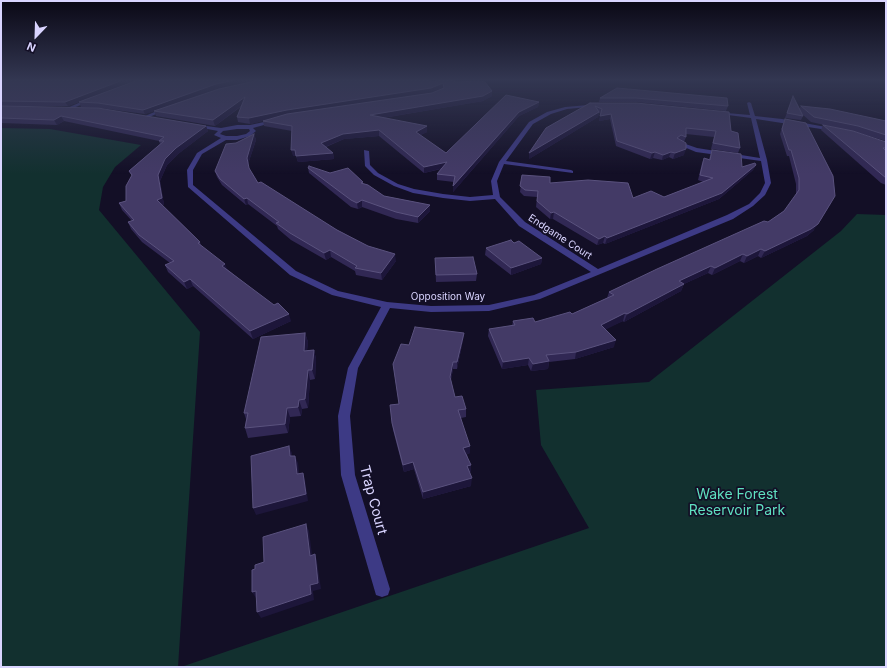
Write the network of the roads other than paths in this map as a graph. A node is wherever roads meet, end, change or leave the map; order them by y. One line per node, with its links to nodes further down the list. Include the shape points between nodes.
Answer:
1 (161, 111): 6 (street)
2 (556, 111): 18 (street, via 531,123)
3 (751, 111): 7 (street, Opposition Way)
4 (708, 112): 7 (street)
5 (138, 115): 6 (street)
6 (145, 117): 8 (street)
7 (753, 117): 13 (street, via 806,123); 17 (street, Opposition Way)
8 (161, 119)
9 (282, 119): 11 (street)
10 (192, 125): 12 (street)
11 (250, 128): 12 (street); 14 (street, via 253,131 248,135)
12 (221, 130): 14 (street, via 216,135)
13 (838, 130)
14 (225, 138): 22 (street, Opposition Way, via 200,154 190,170 190,186 293,273 335,293)
15 (680, 144): 17 (street, via 696,150)
16 (366, 151): 20 (street, via 367,165 376,174 396,185 444,196 470,199)
17 (764, 160): 21 (street, Opposition Way, via 768,183 751,205 730,217)
18 (502, 162): 19 (street); 20 (street, via 494,181)
19 (571, 172)
20 (498, 197): 21 (street, Endgame Court, via 522,224)
21 (597, 272): 22 (street, Opposition Way, via 537,297 489,308 431,309)
22 (387, 305): 23 (street, Trap Court, via 353,368 344,416 348,475)
23 (382, 589)

